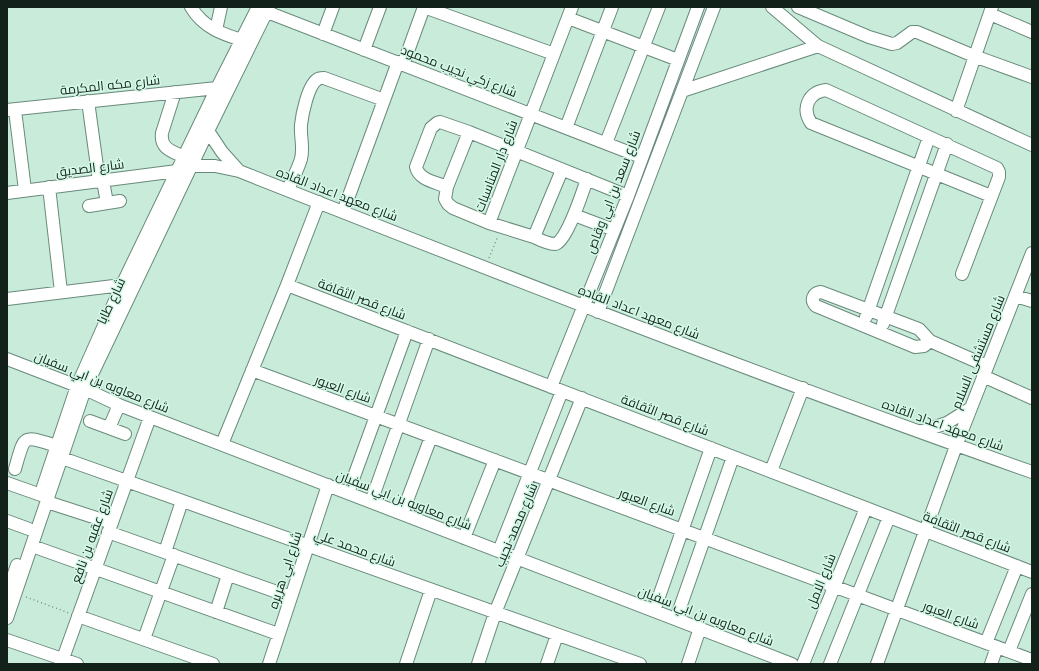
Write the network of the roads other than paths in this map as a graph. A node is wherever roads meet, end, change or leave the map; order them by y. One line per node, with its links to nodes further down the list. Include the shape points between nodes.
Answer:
1 (191, 7): 15 (street, via 196,16)
2 (221, 7): 15 (street)
3 (333, 7): 18 (street)
4 (380, 7): 22 (street)
5 (424, 7): 23 (street); 26 (street)
6 (612, 7): 16 (street)
7 (659, 7): 21 (street)
8 (698, 7): 25 (street, شارع سعد بن ابي وقاص)
9 (714, 7): 29 (street)
10 (772, 7): 20 (street)
11 (798, 7): 24 (street, via 883,42 897,43 909,34 917,32)
12 (265, 9): 18 (street, شارع زكي نجيب محمود); 19 (street, شارع طابا)
13 (991, 11): 17 (street); 24 (street)
14 (570, 13): 16 (street); 23 (street, شارع دار المناسبات)
15 (216, 30): 19 (street)
16 (603, 32): 21 (street); 36 (street)
17 (1032, 32)
18 (323, 34): 22 (street, شارع زكي نجيب محمود)
19 (246, 41): 28 (street, شارع طابا); 37 (street, شارع طابا)
20 (818, 46): 29 (street); 34 (street)
21 (643, 47): 25 (street); 40 (street)
22 (364, 50): 26 (street, شارع زكي نجيب محمود)
23 (554, 54): 35 (street, شارع دار المناسبات)
24 (974, 56): 27 (street); 34 (street)
25 (678, 60): 44 (street, شارع سعد بن ابي وقاص)
26 (400, 64): 31 (street); 35 (street, شارع زكي نجيب محمود)
27 (1032, 77)
28 (216, 88): 30 (street, شارع مكه المكرمة); 45 (street, شارع طابا)
29 (682, 91): 79 (street)
30 (175, 92): 32 (street, شارع مكه المكرمة); 45 (street, via 161,139 166,148)
31 (384, 100): 56 (street, via 324,78 318,79 306,101 301,125 300,159); 64 (street)
32 (88, 101): 33 (street, شارع مكه المكرمة); 52 (street)
33 (11, 110): 55 (street)
34 (956, 110): 42 (street)
35 (531, 114): 36 (street, شارع زكي نجيب محمود); 43 (street, شارع دار المناسبات)
36 (566, 128): 40 (street, شارع زكي نجيب محمود)
37 (208, 131): 45 (street, شارع طابا); 49 (street, شارع معهد اعداد القاده)
38 (469, 132): 43 (street); 54 (street); 54 (street, via 440,122 434,125 429,134 416,167 417,171 424,178)
39 (929, 137): 41 (street); 46 (street); 46 (street, via 826,90 817,92 808,102 806,111 811,123)
40 (606, 143): 44 (street, شارع زكي نجيب محمود)
41 (947, 144): 50 (street); 59 (street, via 997,168 999,174)
42 (1032, 145)
43 (516, 151): 47 (street); 66 (street, شارع دار المناسبات)
44 (641, 157): 58 (street, شارع سعد بن ابي وقاص)
45 (187, 161): 48 (street, شارع طابا); 49 (street, شارع معهد اعداد القاده); 89 (street, شارع طابا)
46 (919, 166): 50 (street); 78 (street)
47 (562, 170): 51 (street); 68 (street)
48 (177, 171): 52 (street, شارع الصديق); 71 (street, شارع طابا)
49 (239, 171): 56 (street, شارع معهد اعداد القاده)
50 (936, 174): 59 (street); 80 (street)
51 (587, 179): 58 (street); 65 (street)
52 (101, 181): 53 (street, شارع الصديق); 62 (street)
53 (49, 187): 55 (street, شارع الصديق); 73 (street)
54 (447, 187): 66 (street, via 444,196 448,204)
55 (25, 190): 57 (street, شارع الصديق)
56 (288, 190): 61 (street, شارع معهد اعداد القاده)
57 (7, 193)
58 (628, 196): 67 (street, شارع سعد بن ابي وقاص)
59 (991, 196): 70 (street)
60 (120, 201): 62 (street)
61 (319, 202): 64 (street, شارع معهد اعداد القاده); 72 (street)
62 (107, 203): 63 (street)
63 (89, 206)
64 (343, 212): 77 (street, شارع معهد اعداد القاده)
65 (574, 215): 67 (street); 68 (street, via 564,237 558,243)
66 (489, 222): 68 (street)
67 (614, 230): 77 (street, شارع سعد بن ابي وقاص)
68 (534, 238)
69 (1032, 253): 74 (street, شارع مستشفى السلام)
70 (962, 274)
71 (122, 285): 73 (street); 89 (street, شارع طابا)
72 (287, 285): 82 (street, شارع قصر الثقافة); 87 (street)
73 (61, 292): 75 (street)
74 (1015, 296): 76 (street); 88 (street, شارع مستشفى السلام)
75 (7, 299)
76 (1032, 301)
77 (584, 306): 79 (street, شارع معهد اعداد القاده); 91 (street, شارع سعد بن ابي وقاص)
78 (868, 310): 80 (street); 81 (street); 81 (street, via 821,292 813,297 816,306)
79 (598, 312): 90 (street, شارع معهد اعداد القاده)
80 (886, 316): 83 (street); 85 (street, via 919,329)
81 (863, 325): 83 (street)
82 (407, 331): 84 (street, شارع قصر الثقافة); 96 (street)
83 (880, 332): 85 (street, via 915,347 924,346)
84 (429, 339): 91 (street, شارع قصر الثقافة); 99 (street)
85 (930, 341): 88 (street)
86 (7, 359): 89 (street, شارع معاويه بن ابي سفيان)
87 (252, 370): 96 (street, شارع العبور); 104 (street)
88 (985, 371): 93 (street); 95 (street, شارع مستشفى السلام)
89 (81, 387): 94 (street, شارع معاويه بن ابي سفيان); 105 (street, شارع طابا); 109 (street, شارع طابا)
90 (803, 388): 101 (street, شارع معهد اعداد القاده); 112 (street)
91 (557, 389): 92 (street, شارع قصر الثقافة); 114 (street, شارع محمد نجيب)
92 (582, 398): 107 (street, شارع قصر الثقافة); 116 (street, شارع محمد نجيب)
93 (1032, 398)
94 (119, 405): 97 (street, شارع معاويه بن ابي سفيان); 100 (street)
95 (971, 408): 101 (street, via 947,422); 106 (street, شارع مستشفى السلام)
96 (376, 416): 99 (street, شارع العبور); 119 (street)
97 (150, 417): 104 (street, شارع معاويه بن ابي سفيان); 115 (street, شارع عقبه بن نافع)
98 (90, 421): 100 (street)
99 (399, 424): 103 (street, شارع العبور); 122 (street)
100 (109, 428): 102 (street)
101 (920, 432): 106 (street, شارع معهد اعداد القاده)
102 (125, 434)
103 (431, 437): 110 (street, شارع العبور); 124 (street)
104 (222, 444): 118 (street, شارع معاويه بن ابي سفيان)
105 (57, 446): 111 (street, via 31,438 26,440 22,444); 120 (street, شارع طابا)
106 (956, 446): 113 (street, شارع معهد اعداد القاده); 130 (street, شارع مستشفى السلام)
107 (710, 448): 108 (street, شارع قصر الثقافة); 129 (street)
108 (733, 457): 112 (street, شارع قصر الثقافة); 132 (street)
109 (62, 458): 115 (street, شارع محمد علي); 120 (street, شارع طابا)
110 (495, 460): 114 (street, شارع العبور); 131 (street)
111 (15, 469)
112 (771, 471): 123 (street, شارع قصر الثقافة)
113 (1032, 472)
114 (530, 473): 116 (street, شارع العبور); 135 (street, شارع محمد نجيب)
115 (127, 481): 121 (street, شارع محمد علي); 127 (street, شارع عقبه بن نافع)
116 (550, 481): 129 (street, شارع العبور); 137 (street, شارع محمد نجيب)
117 (7, 483): 120 (street)
118 (328, 485): 119 (street, شارع معاويه بن ابي سفيان); 134 (street, شارع ابي هريره)
119 (348, 493): 122 (street, شارع معاويه بن ابي سفيان)
120 (44, 498): 127 (street); 128 (street, شارع طابا); 133 (street, شارع طابا)
121 (182, 501): 134 (street, شارع محمد علي); 136 (street)
122 (371, 502): 124 (street, شارع معاويه بن ابي سفيان)
123 (866, 508): 125 (street, شارع قصر الثقافة); 142 (street, شارع الامل)
124 (402, 514): 131 (street, شارع معاويه بن ابي سفيان)
125 (889, 517): 130 (street, شارع قصر الثقافة); 147 (street)
126 (7, 521): 128 (street)
127 (110, 528): 136 (street); 139 (street, شارع عقبه بن نافع)
128 (29, 529): 145 (street, شارع طابا)
129 (682, 530): 132 (street, شارع العبور); 150 (street)
130 (925, 530): 138 (street, شارع قصر الثقافة); 149 (street, شارع مستشفى السلام)
131 (464, 538): 135 (street, شارع معاويه بن ابي سفيان)
132 (704, 538): 142 (street, شارع العبور); 155 (street)
133 (32, 546): 139 (street); 145 (street, شارع طابا)
134 (308, 546): 143 (street, شارع محمد علي); 148 (street, شارع ابي هريره)
135 (499, 551): 137 (street, شارع معاويه بن ابي سفيان)
136 (169, 554): 141 (street); 144 (street)
137 (517, 558): 150 (street, شارع معاويه بن ابي سفيان); 152 (street, شارع محمد نجيب)
138 (1017, 566): 140 (street, شارع قصر الثقافة); 161 (street)
139 (95, 568): 144 (street); 153 (street, شارع عقبه بن نافع)
140 (1032, 572)
141 (228, 575): 148 (street); 151 (street)
142 (834, 586): 147 (street, شارع العبور); 175 (street, شارع الامل)
143 (432, 590): 152 (street, شارع محمد علي); 169 (street)
144 (160, 592): 151 (street); 159 (street)
145 (12, 593): 154 (street, شارع طابا)
146 (1032, 594): 162 (street)
147 (857, 595): 149 (street, شارع العبور); 176 (street)
148 (291, 597): 157 (street, شارع ابي هريره)
149 (896, 610): 161 (street, شارع العبور); 177 (street, شارع مستشفى السلام)
150 (654, 611): 155 (street, شارع معاويه بن ابي سفيان)
151 (216, 612): 157 (street)
152 (496, 613): 158 (street, شارع محمد علي); 170 (street, شارع محمد نجيب)
153 (78, 616): 159 (street); 165 (street, شارع عقبه بن نافع)
154 (7, 618)
155 (676, 619): 156 (street, شارع معاويه بن ابي سفيان)
156 (700, 628): 173 (street); 174 (street, شارع معاويه بن ابي سفيان)
157 (278, 634): 168 (street, شارع ابي هريره)
158 (557, 635): 164 (street, شارع محمد علي); 171 (street)
159 (144, 639): 166 (street)
160 (7, 640): 165 (street)
161 (992, 645): 162 (street, شارع العبور); 178 (street)
162 (1009, 651): 163 (street, شارع العبور)
163 (1032, 660)
164 (622, 661): 172 (street, شارع محمد علي)
165 (62, 662): 167 (street)
166 (207, 663)
167 (77, 664)
168 (269, 664)
169 (406, 664)
170 (478, 664)
171 (547, 664)
172 (640, 664)
173 (688, 664)
174 (792, 664)
175 (803, 664)
176 (830, 664)
177 (877, 664)
178 (991, 664)

